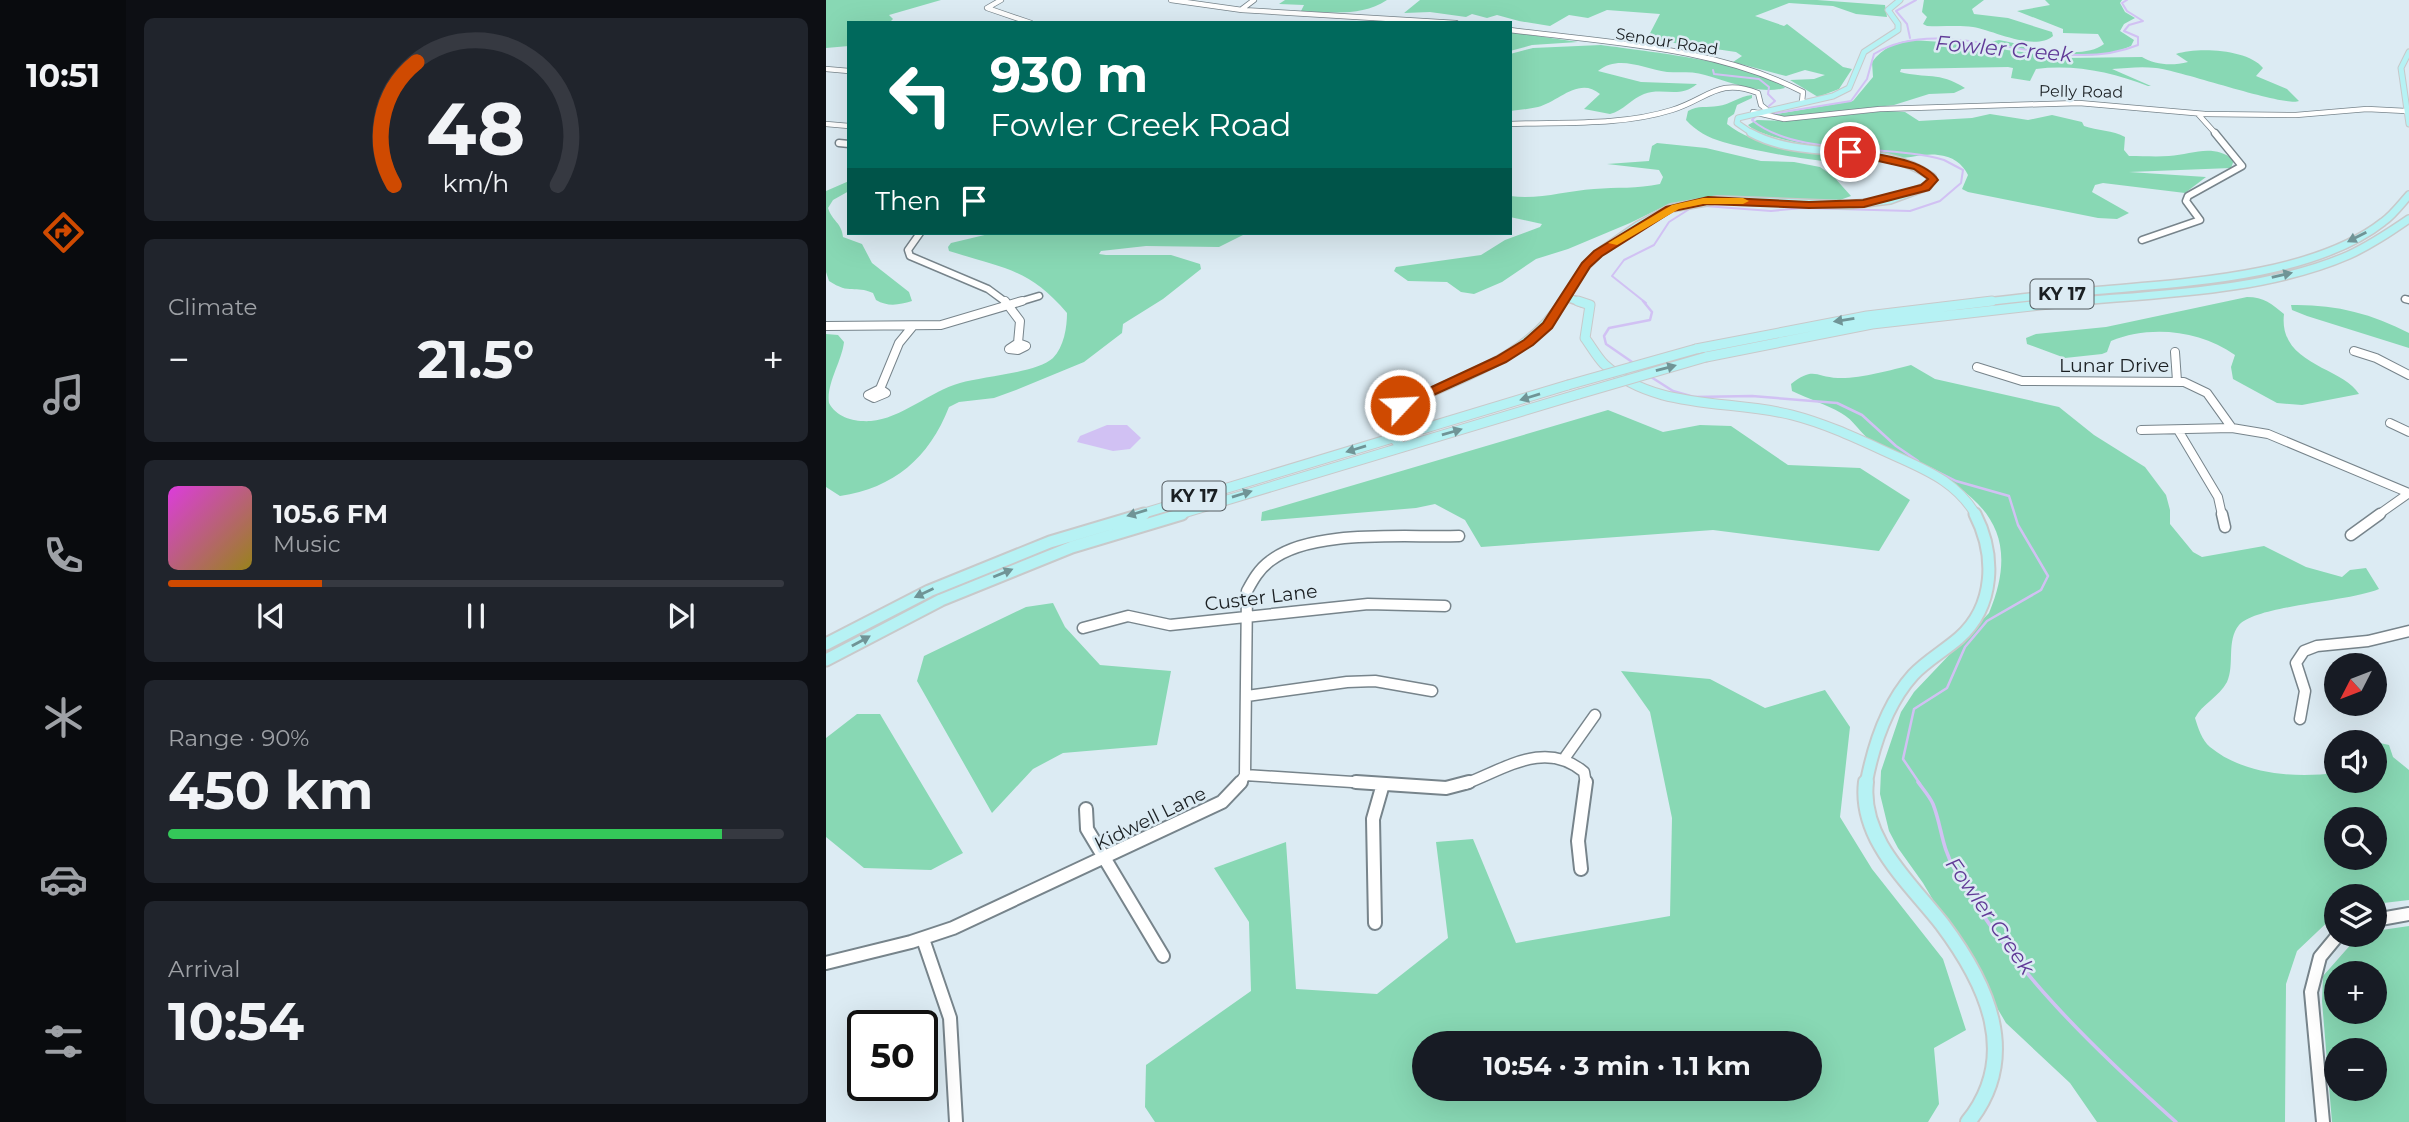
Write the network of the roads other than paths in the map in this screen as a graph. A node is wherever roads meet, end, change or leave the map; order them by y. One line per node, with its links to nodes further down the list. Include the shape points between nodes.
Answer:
1 (1000, 0): 6 (street, via 987,8)
2 (1171, 0): 5 (street)
3 (1254, 0): 5 (street)
4 (1900, 0): 12 (main road, via 1888,10 1898,30 1864,52 1849,88)
5 (1242, 9): 7 (street)
6 (1025, 21)
7 (1436, 21)
8 (1512, 30): 12 (street, Senour Road, via 1726,63 1783,81 1803,92)
9 (2409, 52): 14 (main road, via 2401,68)
10 (826, 69): 11 (street)
11 (847, 71)
12 (1802, 102): 13 (main road)
13 (1766, 109): 15 (main road); 18 (street, via 1753,91 1720,86 1691,103 1650,116)
14 (2407, 111): 16 (street, Pelly Road); 19 (main road)
15 (1753, 112): 16 (street, Pelly Road, via 1784,120 1880,109 2079,103); 28 (main road, via 1737,121 1749,132 1905,163 1929,173 1932,182 1864,204 1717,200 1676,207 1598,253)
16 (2198, 114): 26 (street, via 2242,166 2188,195 2186,201 2200,220)
17 (826, 124): 20 (street)
18 (1512, 124)
19 (2409, 124)
20 (847, 126)
21 (839, 143): 22 (street)
22 (847, 144)
23 (2409, 195): 44 (main road, KY 17, one-way to 44, bridge, via 2382,222 2350,241 2258,270 2197,281 1866,316 1696,349)
24 (2409, 219): 45 (main road, KY 17, one-way to 24, bridge, via 1706,358 1784,340 1924,317 2269,278 2351,253)
25 (917, 236): 29 (street, via 908,250 910,256 982,286)
26 (2142, 240)
27 (1039, 296): 29 (street)
28 (1566, 297): 44 (main road, via 1547,325 1516,351 1389,412 1383,425); 74 (main road, via 1590,304 1585,338 1610,368 1632,383 1674,399 1777,411 1812,421 1927,470 1961,494 1973,512 1988,553 1985,603 1968,629 1902,688 1871,760 1865,798 1873,828 1954,941 1993,1021 1996,1065 1984,1100)
29 (1008, 306): 31 (street, via 950,323); 32 (street, via 1018,317)
30 (826, 326): 31 (street)
31 (913, 326): 38 (street, via 899,342)
32 (1018, 343)
33 (2354, 351): 36 (street)
34 (2175, 352): 37 (street)
35 (1977, 367): 37 (street, Lunar Drive, via 2022,381)
36 (2409, 374)
37 (2177, 381): 40 (street, Lunar Drive, via 2207,393)
38 (880, 389)
39 (2390, 423): 43 (street)
40 (2232, 428): 42 (street); 46 (street, via 2278,436)
41 (2141, 430): 42 (street)
42 (2178, 430): 47 (street, via 2218,497)
43 (2409, 432)
44 (1394, 438): 45 (main road); 54 (main road, KY 17, one-way to 54, via 1050,541 929,591)
45 (1401, 447): 55 (main road, KY 17, one-way to 45, via 941,600 1063,550)
46 (2409, 493): 48 (street)
47 (2225, 527)
48 (2351, 535)
49 (1459, 536): 51 (street, via 1334,540 1293,549 1275,557 1253,577)
50 (1445, 606): 51 (street, Custer Lane, via 1368,604)
51 (1246, 617): 52 (street, Custer Lane, via 1170,625 1128,616); 57 (street)
52 (1083, 628)
53 (2409, 631): 59 (street, via 2304,651 2296,663 2305,691)
54 (826, 644)
55 (826, 660)
56 (1432, 691): 57 (street, via 1375,681)
57 (1247, 696): 61 (street)
58 (1595, 715): 60 (street)
59 (2300, 719)
60 (1566, 756): 62 (street, via 1540,755 1457,787); 65 (street, via 1584,772 1586,782 1577,841)
61 (1245, 775): 62 (street); 64 (street, Kidwell Lane, via 1229,796 1207,811)
62 (1383, 784): 68 (street, via 1373,819)
63 (1086, 809): 64 (street, via 1087,829)
64 (1105, 859): 69 (street, Kidwell Lane); 71 (street)
65 (1581, 869)
66 (2409, 914): 67 (street)
67 (2387, 918)
68 (1375, 923)
69 (923, 939): 72 (street, Kidwell Lane); 73 (street, via 950,1018)
70 (2326, 947): 75 (street, via 2315,964 2311,984)
71 (1163, 956)
72 (826, 963)
73 (957, 1122)
74 (1968, 1122)
75 (2323, 1122)

